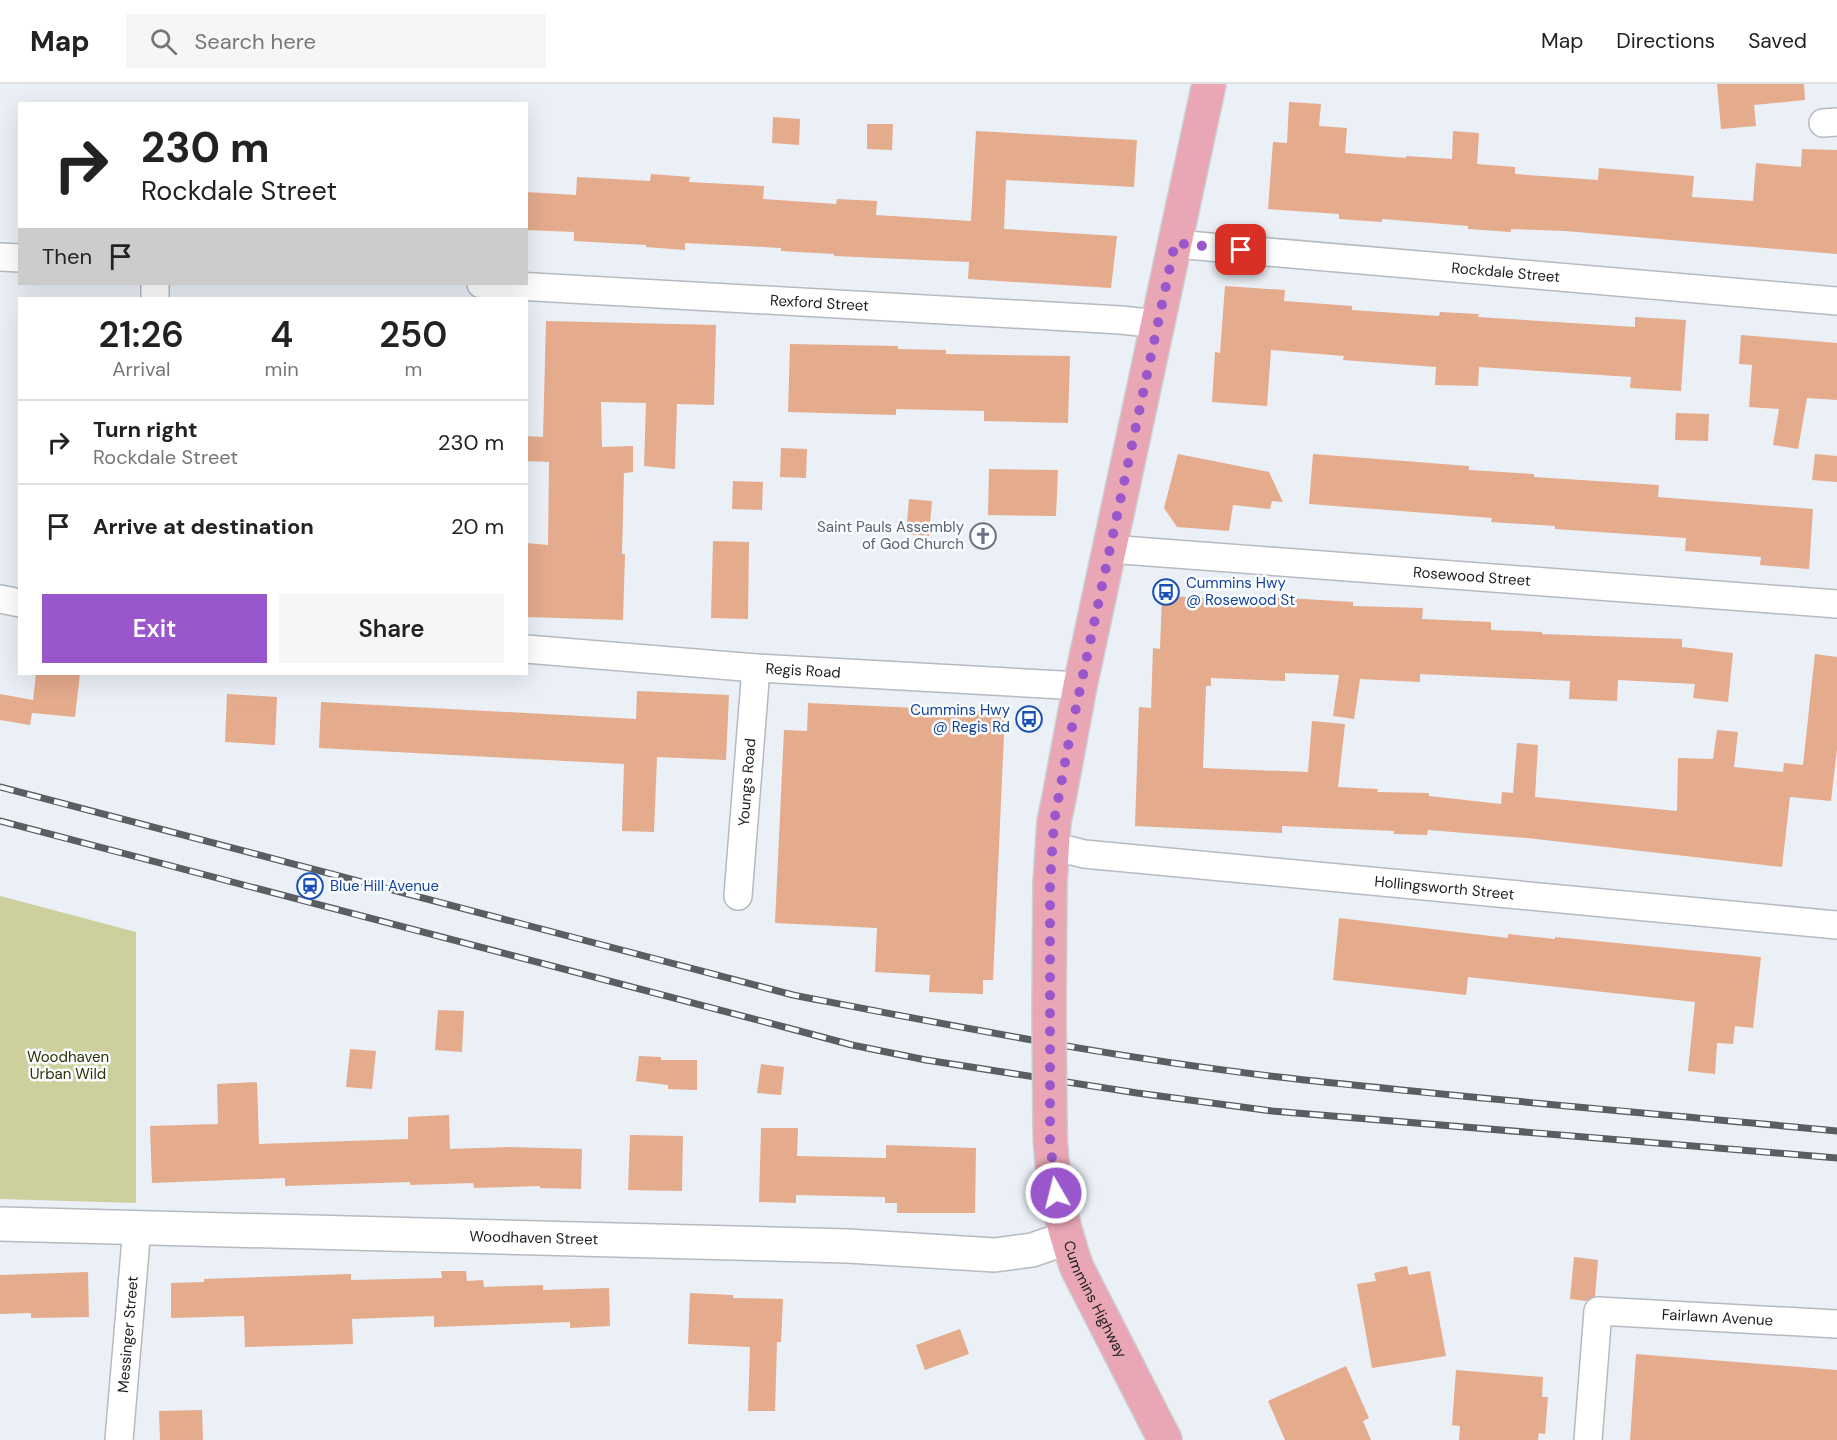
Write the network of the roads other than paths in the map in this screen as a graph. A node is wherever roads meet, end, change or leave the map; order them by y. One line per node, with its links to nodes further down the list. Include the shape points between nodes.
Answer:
1 (1209, 84): 2 (main road, Cummins Highway)
2 (1175, 243): 6 (street, Rockdale Street); 7 (main road, Cummins Highway)
3 (0, 257): 4 (street)
4 (18, 258)
5 (499, 285): 7 (street, Rexford Street)
6 (1837, 301)
7 (1158, 324): 8 (main road, Cummins Highway)
8 (1109, 549): 11 (street, Rosewood Street); 14 (main road, Cummins Highway)
9 (0, 598): 10 (street)
10 (18, 602)
11 (1837, 604)
12 (528, 649): 13 (street, Regis Road)
13 (756, 668): 14 (street, Regis Road); 16 (street, Youngs Road)
14 (1080, 686): 15 (main road, Cummins Highway)
15 (1053, 846): 17 (street, Hollingsworth Street, via 1084,854); 20 (main road, Cummins Highway, bridge, via 1050,1125 1054,1177)
16 (738, 896)
17 (1837, 925)
18 (0, 1224): 19 (street, Woodhaven Street)
19 (137, 1227): 20 (street, Woodhaven Street, via 848,1246 995,1255 1032,1250); 22 (street, Messinger Street)
20 (1067, 1238): 23 (main road, Cummins Highway, via 1089,1294)
21 (1837, 1324): 24 (street, Fairlawn Avenue, via 1598,1311)
22 (119, 1440)
23 (1165, 1440)
24 (1588, 1440)

